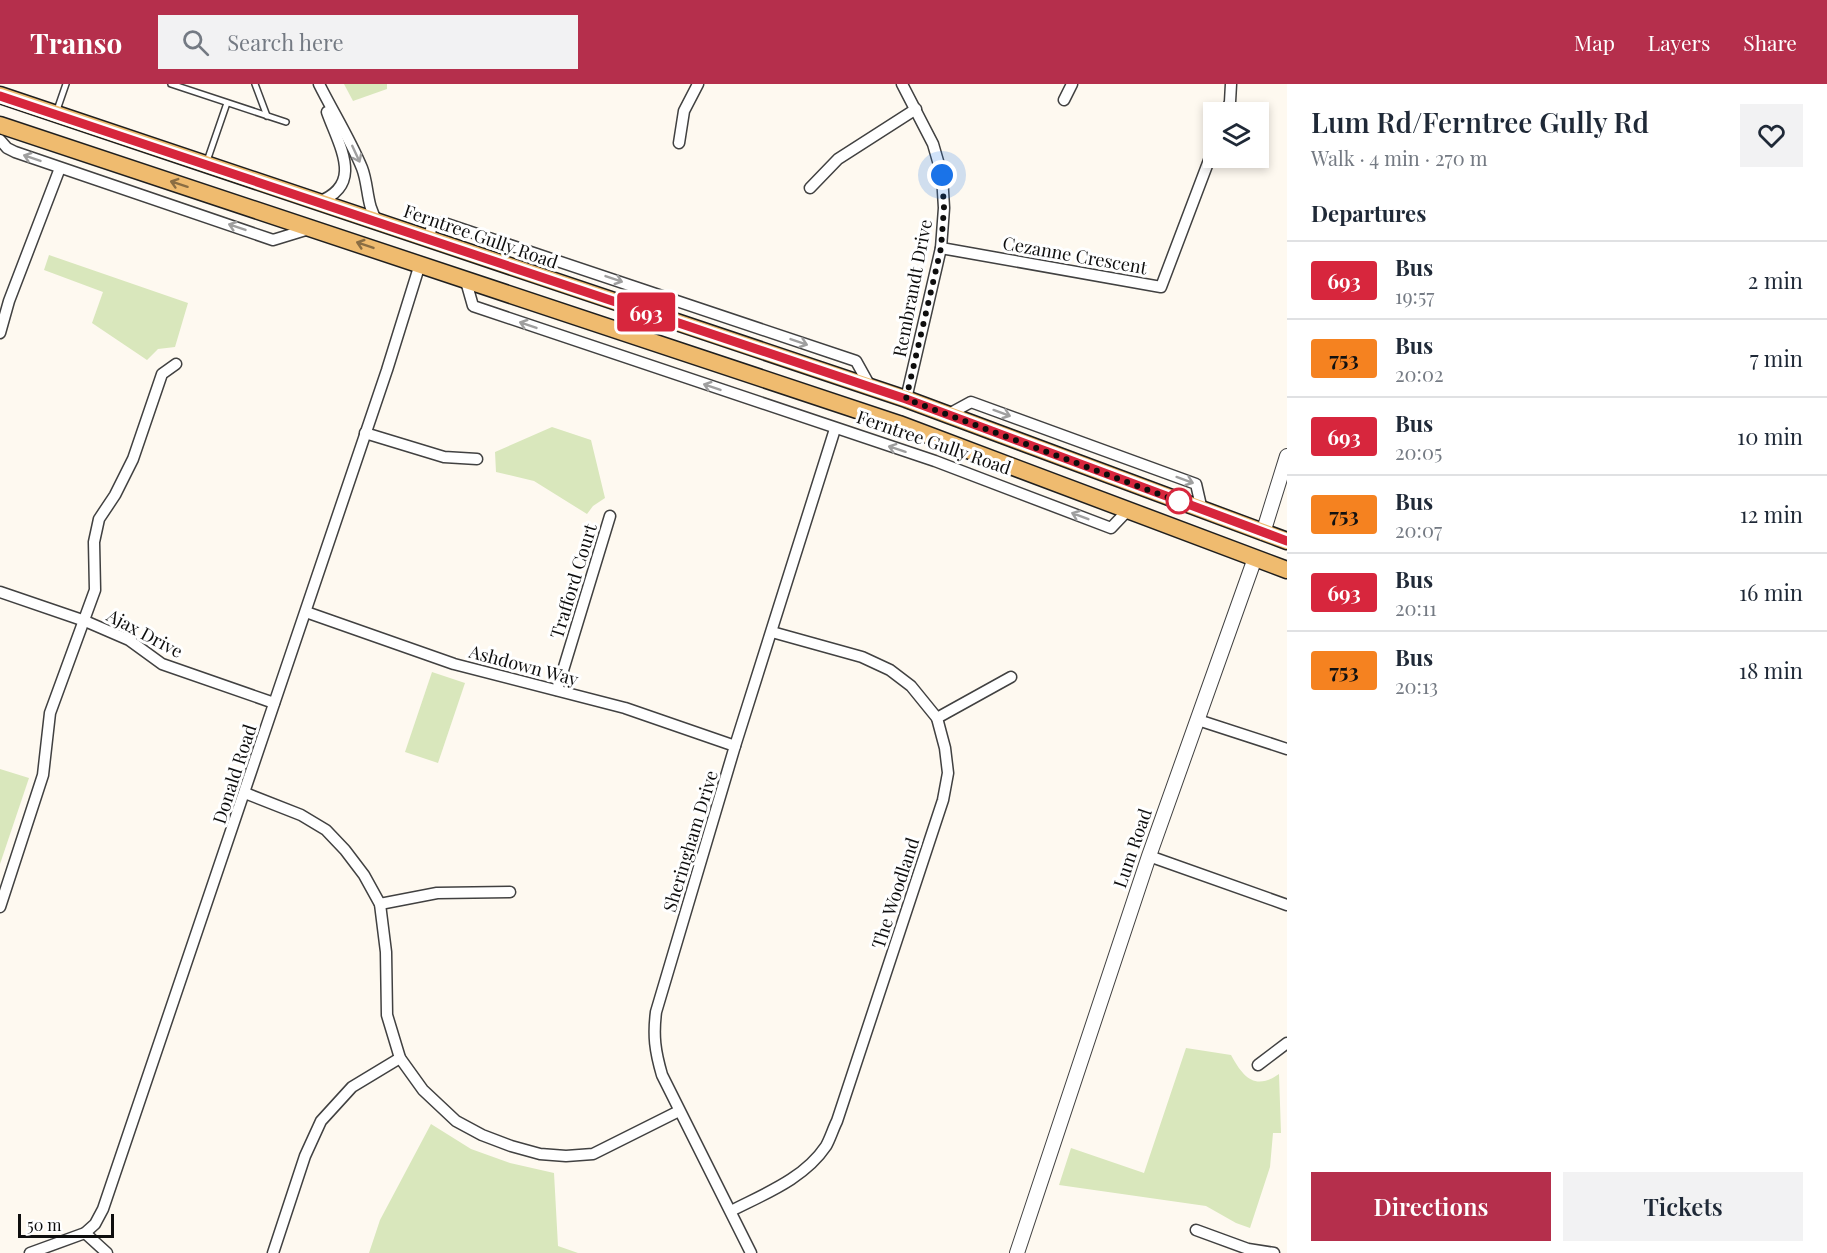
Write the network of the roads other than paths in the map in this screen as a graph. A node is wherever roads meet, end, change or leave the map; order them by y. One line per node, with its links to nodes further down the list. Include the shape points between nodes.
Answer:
1 (66, 84): 14 (lane)
2 (171, 84): 12 (lane)
3 (255, 84): 15 (lane)
4 (319, 84): 25 (street, via 345,181 341,189); 26 (street, one-way to 26, via 361,165 371,210)
5 (698, 84): 19 (street, via 684,111)
6 (902, 84): 13 (street, Rembrandt Drive)
7 (1072, 84): 10 (street)
8 (1231, 84): 11 (street)
9 (0, 95): 14 (main road, Ferntree Gully Road)
10 (1064, 100)
11 (1230, 102)
12 (227, 103): 15 (lane); 20 (lane)
13 (916, 109): 23 (street, via 838,159); 31 (street, Rembrandt Drive, via 942,175)
14 (56, 115): 20 (main road, Ferntree Gully Road)
15 (267, 116): 16 (lane)
16 (286, 122)
17 (0, 125): 24 (main road, Ferntree Gully Road, one-way to 17)
18 (0, 140): 21 (street, one-way to 18, via 15,153)
19 (679, 143)
20 (206, 165): 24 (main road, via 211,183); 25 (main road, Ferntree Gully Road)
21 (60, 168): 28 (street, one-way to 21); 36 (street)
22 (1206, 168): 31 (street, Cezanne Crescent, via 1161,287)
23 (810, 188)
24 (235, 202): 27 (main road, Ferntree Gully Road)
25 (318, 202): 26 (main road, Ferntree Gully Road)
26 (378, 222): 29 (main road, Ferntree Gully Road)
27 (312, 228): 28 (street); 32 (main road, Ferntree Gully Road, one-way to 27)
28 (273, 240): 30 (street)
29 (428, 240): 32 (main road); 33 (street, via 432,226 447,224); 35 (main road, Ferntree Gully Road)
30 (286, 244)
31 (941, 248): 39 (street, Rembrandt Drive)
32 (420, 264): 34 (main road, Ferntree Gully Road); 43 (street, Donald Road)
33 (594, 272): 35 (street); 38 (street, one-way to 38, via 856,361)
34 (465, 278): 41 (main road, Ferntree Gully Road); 42 (street, Ferntree Gully Road, one-way to 34, via 473,306)
35 (587, 292): 38 (main road, Ferntree Gully Road)
36 (0, 333)
37 (176, 364): 56 (street, via 162,374 132,459 99,519 94,542 95,590)
38 (872, 388): 39 (main road, Ferntree Gully Road)
39 (906, 399): 40 (main road, Ferntree Gully Road); 41 (main road)
40 (949, 414): 46 (main road, Ferntree Gully Road); 48 (street, Ferntree Gully Road, one-way to 48, via 971,402 1196,484)
41 (899, 424): 47 (main road, Ferntree Gully Road)
42 (835, 429): 47 (street, Ferntree Gully Road, one-way to 42, via 1111,528 935,460); 57 (street, Sheringham Drive)
43 (365, 433): 45 (street, via 444,458); 55 (street, Donald Road)
44 (1287, 456): 50 (street, Lum Road)
45 (477, 459)
46 (1137, 486): 47 (main road); 48 (main road, Ferntree Gully Road)
47 (1128, 509): 52 (main road, Ferntree Gully Road)
48 (1202, 510): 50 (main road, Ferntree Gully Road)
49 (610, 516): 59 (street, Trafford Court)
50 (1263, 532): 51 (main road, Ferntree Gully Road); 52 (main road, Lum Road)
51 (1287, 542)
52 (1255, 558): 53 (main road, Ferntree Gully Road); 62 (street, Lum Road)
53 (1287, 570)
54 (0, 592): 56 (street, Ajax Drive)
55 (306, 612): 59 (street, Ashdown Way, via 454,664); 60 (street, Donald Road)
56 (85, 621): 60 (street, Ajax Drive, via 129,640 162,664); 70 (street, via 50,713 43,775)
57 (772, 632): 61 (street, The Woodland, via 862,657 890,670 911,686); 63 (street, Sheringham Drive)
58 (1011, 677): 61 (street)
59 (557, 690): 63 (street, Ashdown Way, via 625,708)
60 (274, 703): 65 (street, Donald Road)
61 (937, 718): 75 (street, The Woodland, via 948,773 943,800 837,1121 812,1163 795,1177)
62 (1198, 720): 64 (street); 66 (street, Lum Road)
63 (735, 746): 74 (street, Sheringham Drive, via 656,1012 655,1051)
64 (1287, 749)
65 (245, 793): 68 (street, via 301,815 326,830 364,875); 77 (street, Donald Road, via 103,1209)
66 (1149, 856): 69 (street); 82 (street, Lum Road)
67 (510, 892): 68 (street, via 437,893)
68 (380, 904): 72 (street, via 387,1015)
69 (1287, 905)
70 (0, 907)
71 (1287, 1043): 73 (street)
72 (400, 1058): 74 (street, via 423,1090 456,1121 482,1135 540,1154 593,1154); 80 (street, via 352,1087 321,1121 305,1156)
73 (1258, 1065)
74 (679, 1111): 75 (street, Sheringham Drive)
75 (731, 1211): 81 (street, Sheringham Drive)
76 (1196, 1230): 83 (street)
77 (85, 1233): 78 (street); 79 (street)
78 (30, 1253)
79 (107, 1253)
80 (273, 1253)
81 (751, 1253)
82 (1017, 1253)
83 (1274, 1253)

